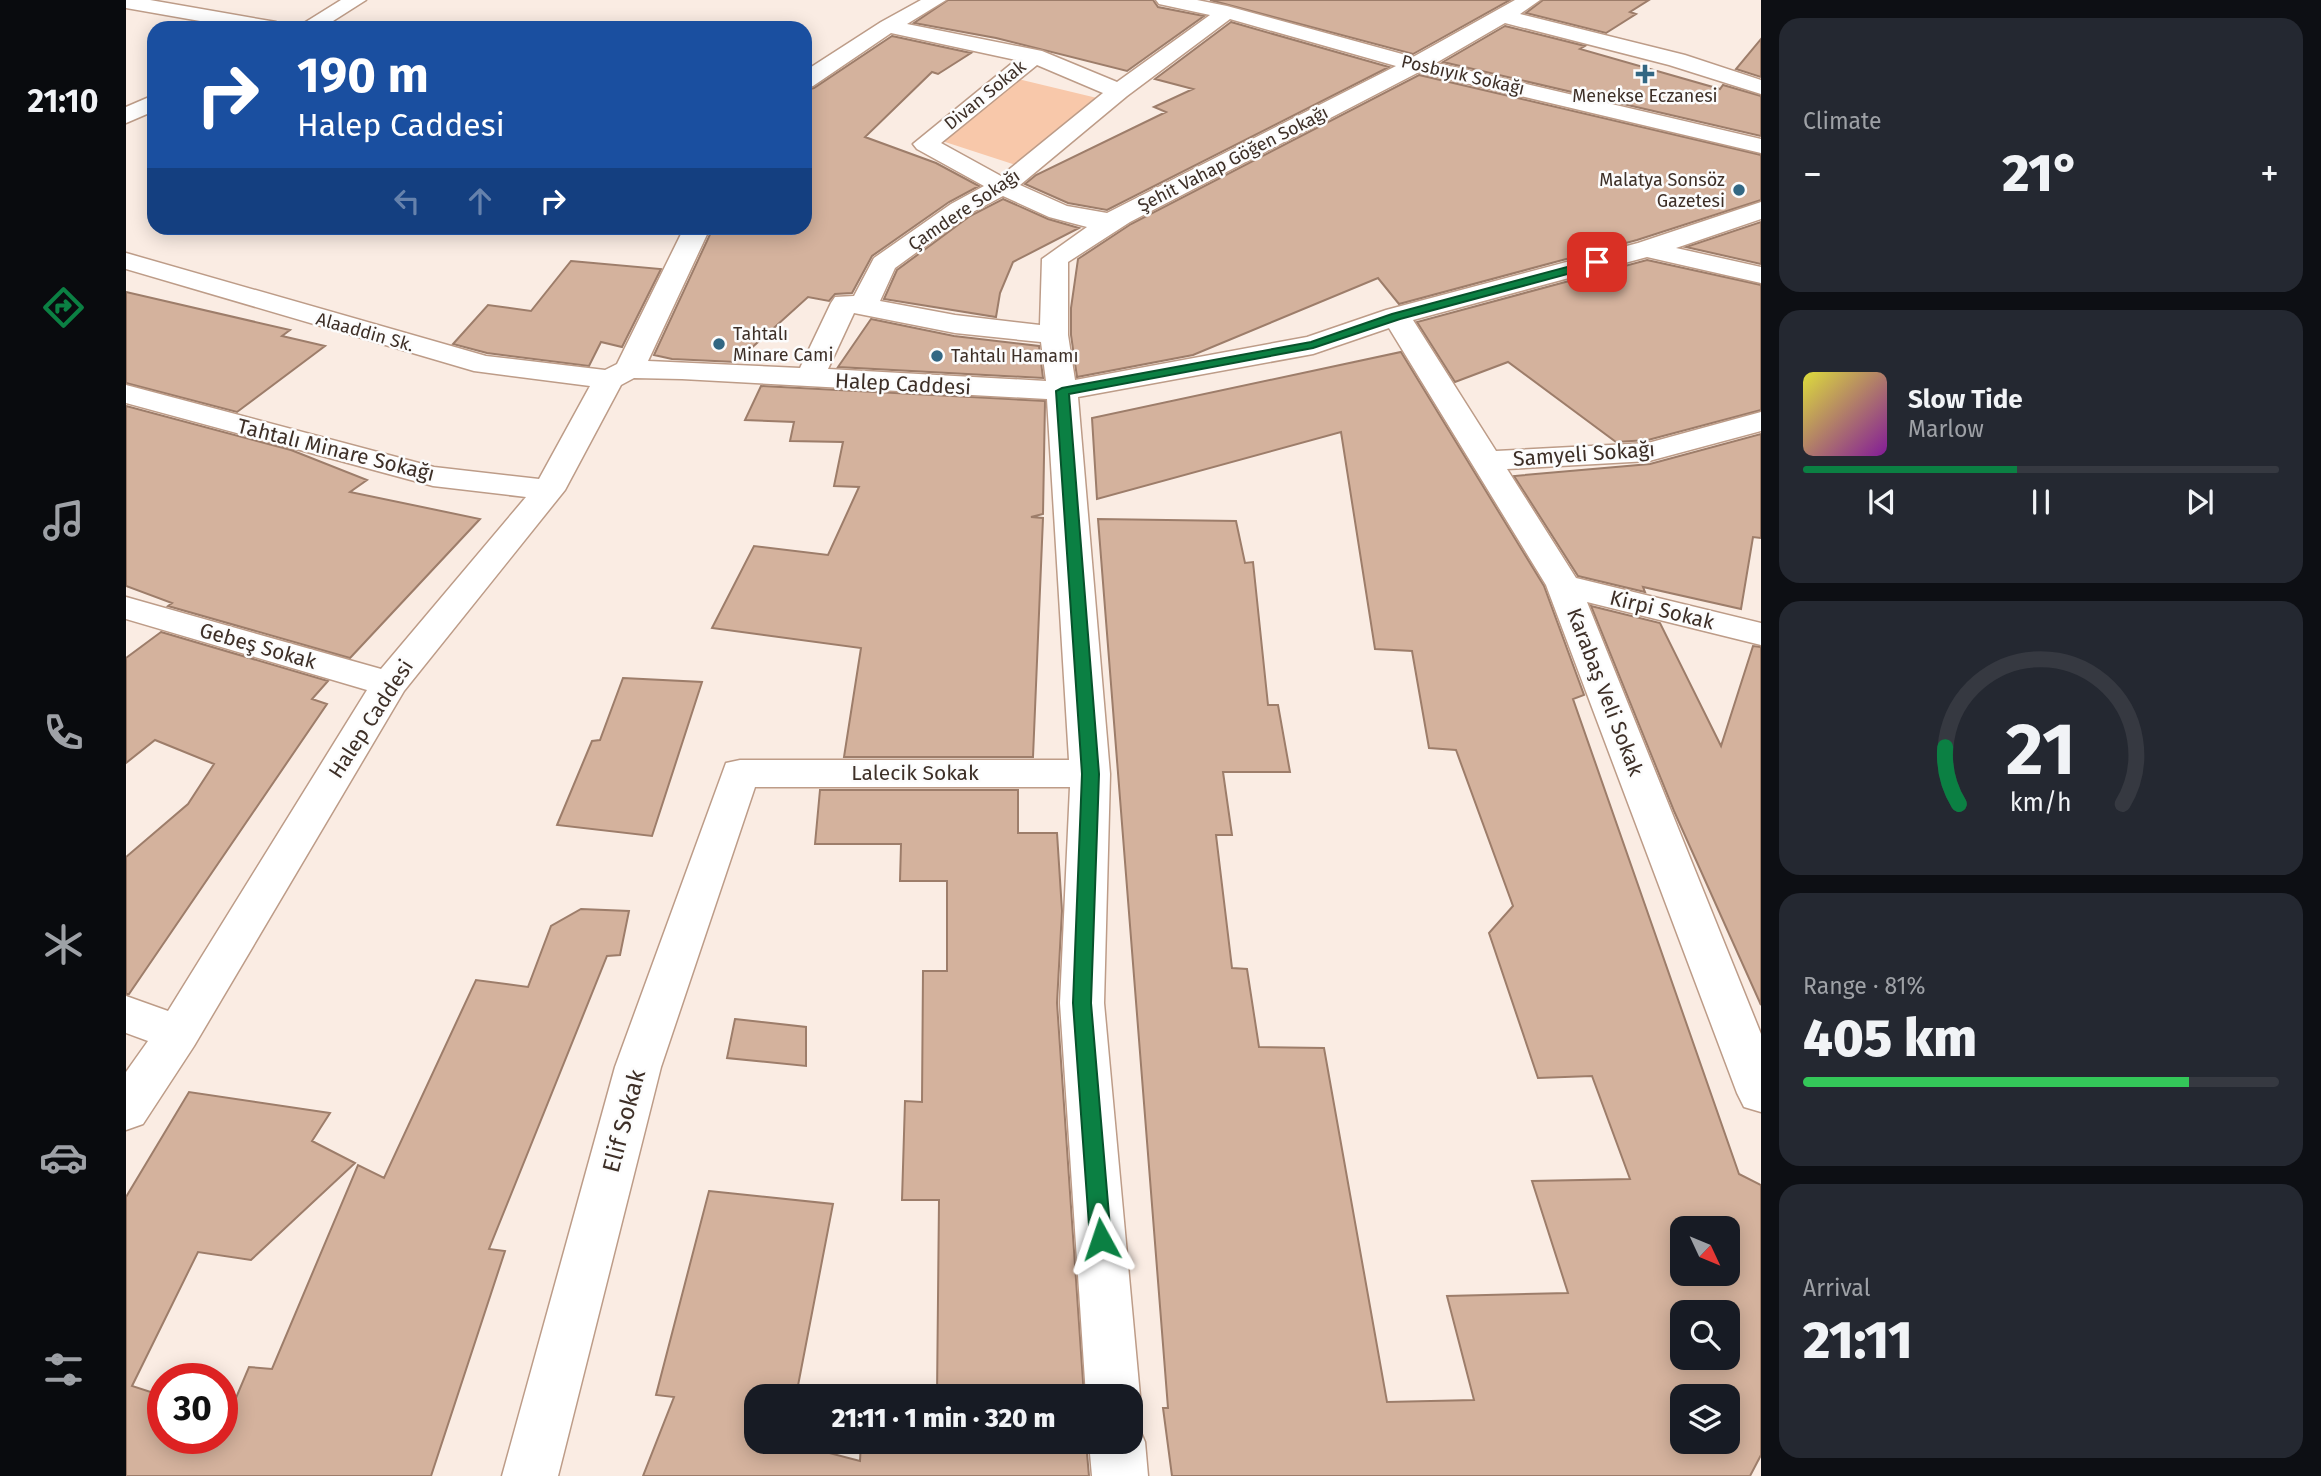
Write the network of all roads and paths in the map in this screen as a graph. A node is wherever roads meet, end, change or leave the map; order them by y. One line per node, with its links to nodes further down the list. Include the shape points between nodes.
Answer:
1 (356, 0): 9 (street)
2 (1166, 0): 6 (street, Posbıyık Sokağı)
3 (1530, 0): 7 (street, Şehit Vahap Göğen Sokağı)
4 (927, 1): 10 (street)
5 (126, 2): 8 (street)
6 (1227, 12): 12 (street, Posbıyık Sokağı); 15 (street, Çamdere Sokağı)
7 (1505, 17): 12 (street, Şehit Vahap Göğen Sokağı); 14 (street, via 1677,60)
8 (236, 21)
9 (319, 21)
10 (888, 26): 11 (street, Divan Sokak); 13 (street)
11 (1034, 56): 15 (street); 19 (street, Divan Sokak, via 925,144)
12 (1416, 65): 18 (street, Posbıyık Sokağı); 21 (street, Şehit Vahap Göğen Sokağı)
13 (812, 76)
14 (1761, 87)
15 (1119, 91): 19 (street, Çamdere Sokağı)
16 (147, 106): 17 (street)
17 (126, 116)
18 (1761, 146)
19 (1004, 187): 21 (street, via 1101,222); 26 (street, Çamdere Sokağı, via 960,209 884,264)
20 (1761, 210): 23 (street, Halep Caddesi)
21 (1121, 217): 28 (street, Şehit Vahap Göğen Sokağı, via 1055,259)
22 (692, 235): 29 (street)
23 (1647, 249): 25 (street); 27 (street, Halep Caddesi)
24 (127, 263): 29 (street, Alaaddin Sk., via 484,365)
25 (1761, 275)
26 (863, 306): 28 (street, via 955,324); 30 (street, via 845,303)
27 (1396, 316): 31 (street, Halep Caddesi, via 1313,345); 34 (street, Karabaş Veli Sokak)
28 (1054, 335): 31 (street, Şehit Vahap Göğen Sokağı)
29 (619, 374): 30 (street, Halep Caddesi); 35 (street, Halep Caddesi)
30 (809, 379): 31 (street, Halep Caddesi)
31 (1062, 391): 41 (street, Şehit Vahap Göğen Sokağı)
32 (126, 394): 35 (street, Tahtalı Minare Sokağı, via 433,476)
33 (1761, 421): 34 (street, Samyeli Sokağı, via 1649,453)
34 (1487, 461): 36 (street, Karabaş Veli Sokak)
35 (548, 490): 39 (street, Halep Caddesi)
36 (1563, 585): 38 (street, Kirpi Sokak); 44 (street, Karabaş Veli Sokak)
37 (126, 607): 39 (street, Gebeş Sokak)
38 (1761, 634)
39 (389, 684): 43 (street, Halep Caddesi)
40 (740, 773): 41 (street, Lalecik Sokak); 48 (street, Elif Sokak, via 638,1067)
41 (1090, 774): 46 (street, Şehit Vahap Göğen Sokağı, via 1082,1003)
42 (126, 1014): 43 (street)
43 (178, 1033): 45 (street, Halep Caddesi)
44 (1761, 1093)
45 (126, 1110)
46 (1113, 1384)
47 (1118, 1454): 49 (street)
48 (530, 1476)
49 (1120, 1476)

